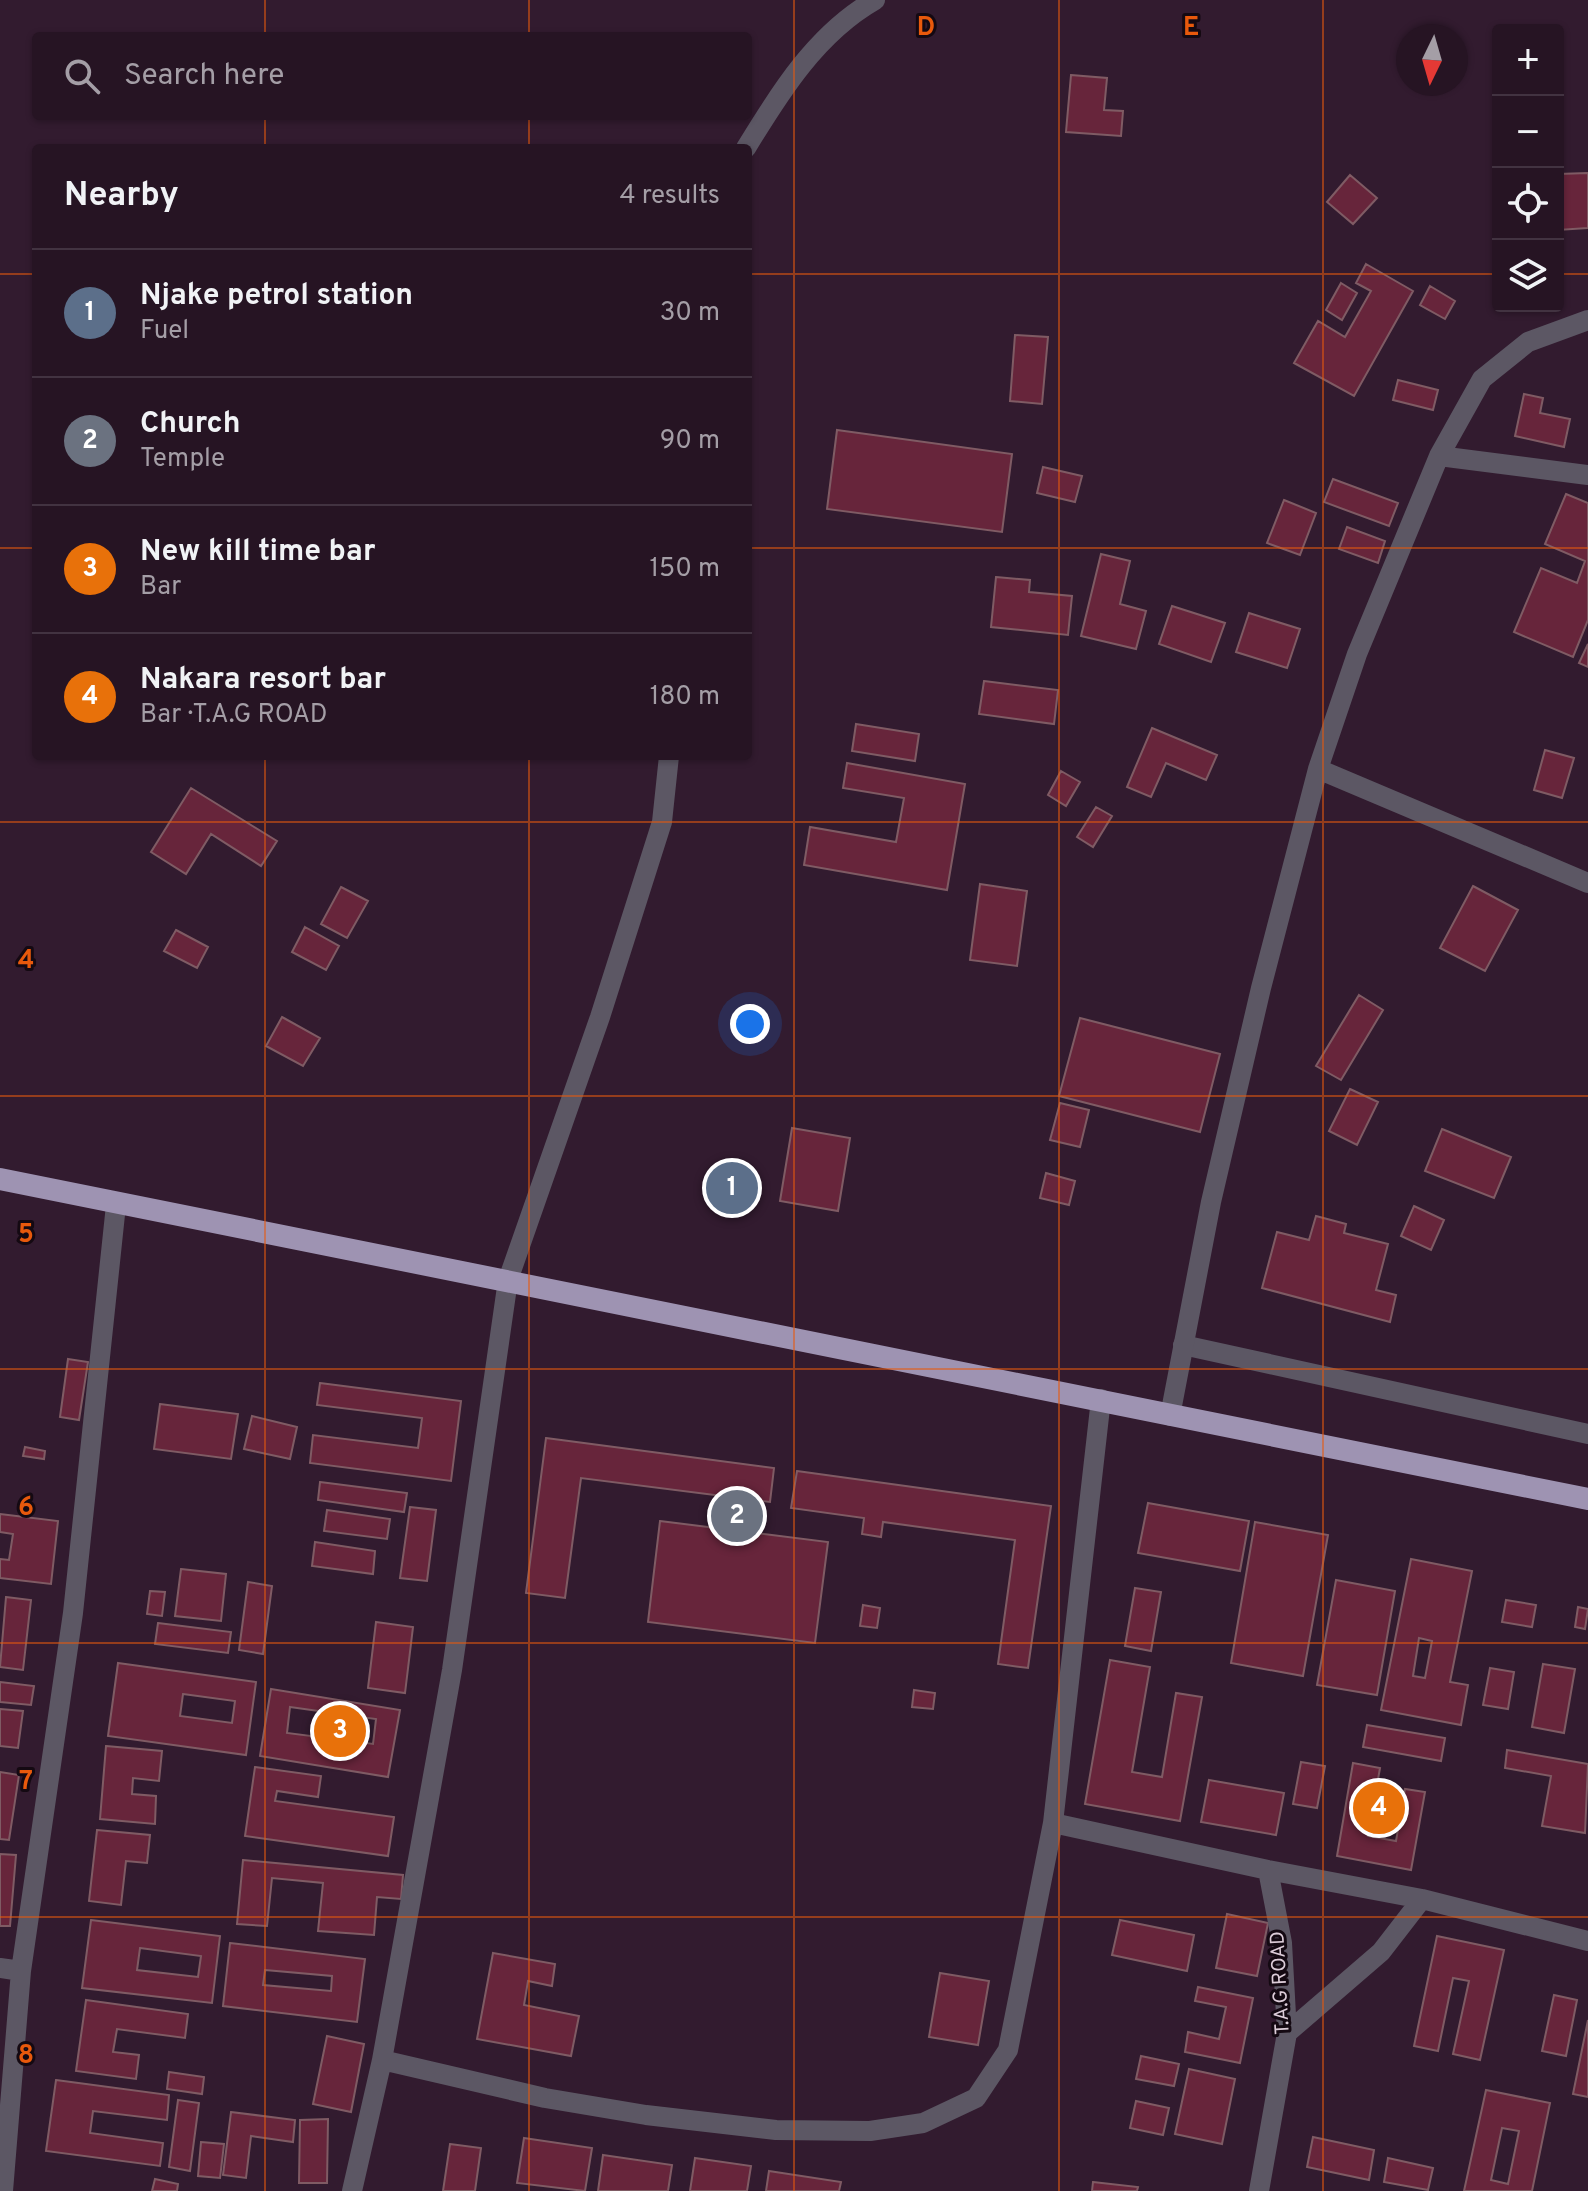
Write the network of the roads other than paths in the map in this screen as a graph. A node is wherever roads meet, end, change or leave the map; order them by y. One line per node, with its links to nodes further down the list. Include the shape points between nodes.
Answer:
1 (875, 0): 2 (street, via 853,13 785,82)
2 (748, 144)
3 (1588, 320): 4 (street, via 1528,342 1482,379)
4 (1439, 456): 5 (street); 7 (street, via 1357,654)
5 (1588, 475)
6 (669, 760): 11 (street, via 662,822)
7 (1318, 769): 8 (street); 12 (street, via 1211,1202)
8 (1588, 883)
9 (0, 1179): 10 (highway)
10 (116, 1205): 11 (highway); 22 (street, via 73,1613)
11 (508, 1280): 13 (highway); 24 (street, via 452,1670)
12 (1183, 1345): 14 (street); 15 (street)
13 (1101, 1399): 14 (highway); 17 (street)
14 (1170, 1416): 16 (highway)
15 (1588, 1434)
16 (1588, 1499)
17 (1053, 1823): 18 (street); 24 (street, via 1008,2050 976,2098 923,2123 870,2131 776,2130 646,2115)
18 (1268, 1870): 19 (street); 23 (street, T.A.G ROAD, via 1282,1943)
19 (1422, 1899): 20 (street); 23 (street, via 1381,1952)
20 (1588, 1941)
21 (0, 1968): 22 (street)
22 (21, 1971): 25 (street)
23 (1287, 2033): 27 (street, T.A.G ROAD)
24 (382, 2060): 26 (street)
25 (3, 2191)
26 (352, 2191)
27 (1259, 2191)

